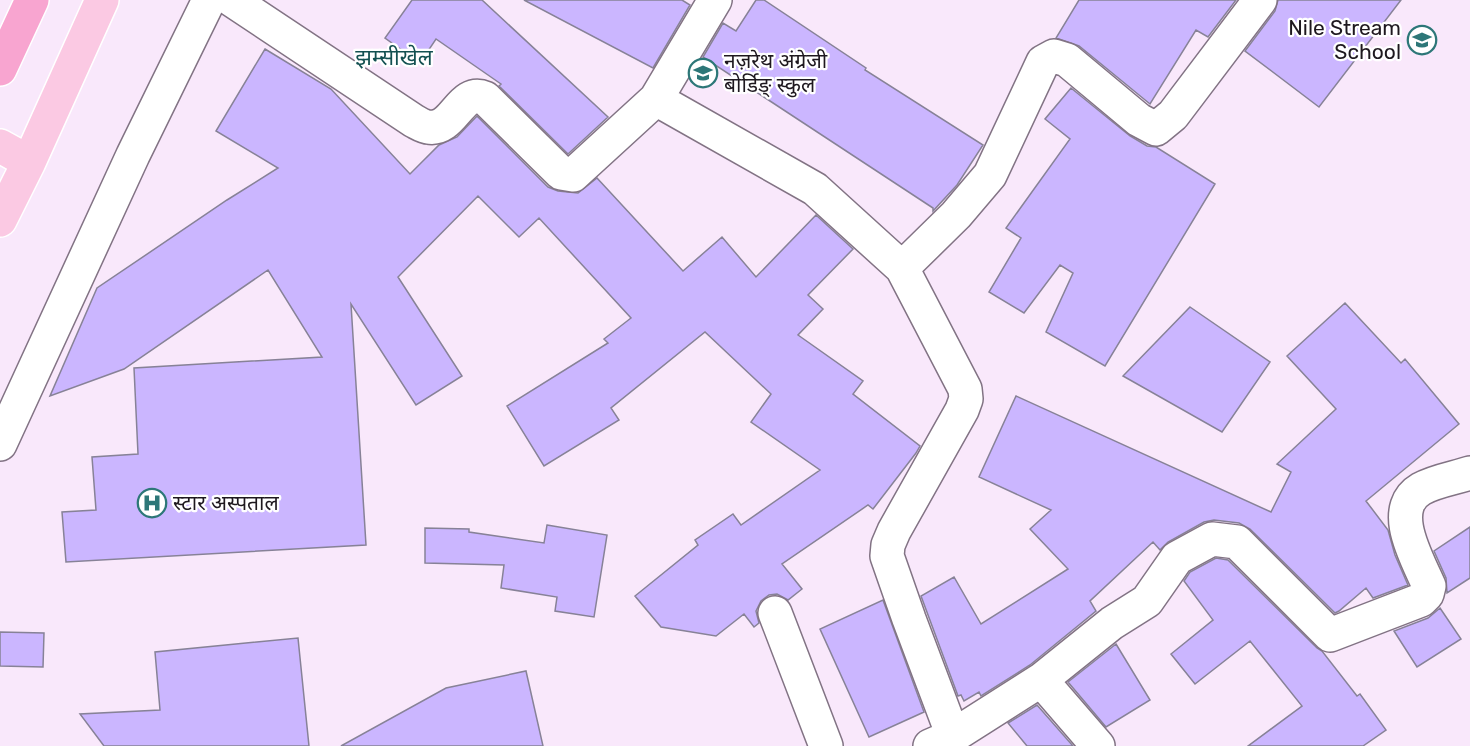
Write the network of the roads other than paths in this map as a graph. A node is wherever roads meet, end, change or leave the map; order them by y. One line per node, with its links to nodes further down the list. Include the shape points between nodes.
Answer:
1 (32, 0): 7 (highway)
2 (102, 0): 10 (main road)
3 (209, 0): 13 (street)
4 (232, 0): 8 (street, via 428,128 443,125 471,96 478,94 567,175 573,175)
5 (715, 0): 8 (street)
6 (1260, 0): 12 (street, via 1173,115 1156,129 1139,120 1067,60 1054,56 1043,62 990,175)
7 (0, 69)
8 (656, 99): 12 (street, via 815,189)
9 (0, 146): 10 (main road)
10 (29, 162): 11 (main road)
11 (0, 220)
12 (902, 268): 17 (street, via 965,388 966,399 894,531 887,556 909,619)
13 (0, 444)
14 (1470, 473): 16 (street, via 1423,488 1411,497 1405,514 1407,536 1429,586 1421,600 1330,635 1237,542 1212,539 1177,558 1147,601 1112,623)
15 (775, 613): 18 (street)
16 (1041, 680): 17 (street); 19 (street)
17 (941, 741)
18 (826, 746)
19 (1098, 746)

